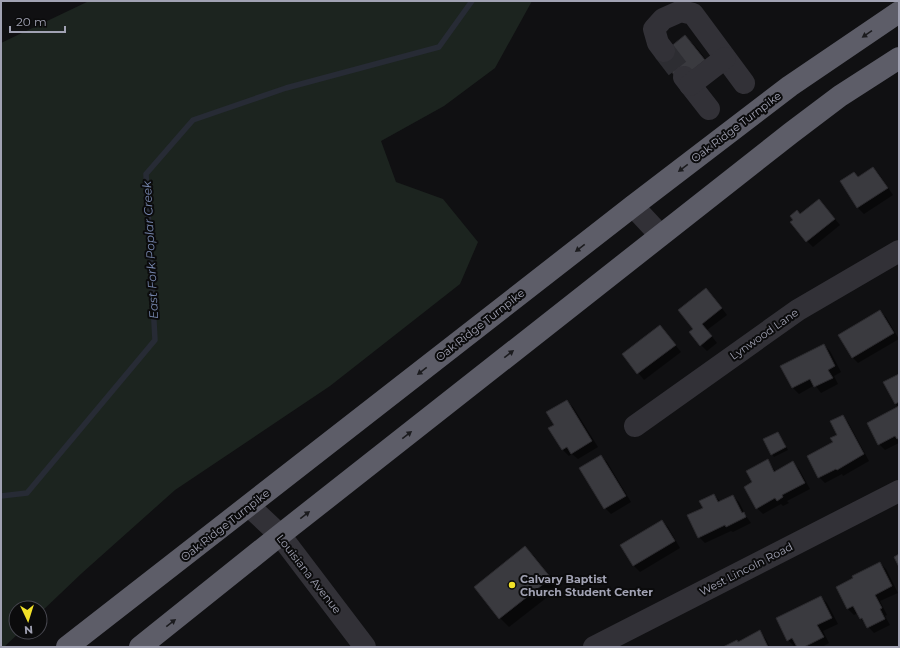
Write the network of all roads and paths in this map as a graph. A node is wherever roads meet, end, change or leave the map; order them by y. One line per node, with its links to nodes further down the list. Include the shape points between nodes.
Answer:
1 (899, 12): 7 (highway, Oak Ridge Turnpike, one-way to 7, via 790,86)
2 (664, 51): 3 (street, via 658,43 654,29 663,19 681,11 693,14)
3 (725, 58): 5 (street); 6 (street, via 687,81)
4 (899, 58): 8 (highway, via 840,96 790,133)
5 (744, 83)
6 (709, 109)
7 (633, 206): 8 (street); 12 (highway, Oak Ridge Turnpike, one-way to 12)
8 (660, 236): 13 (highway, one-way to 8)
9 (899, 251): 10 (street, Lynwood Lane, via 798,310)
10 (635, 426)
11 (899, 491): 17 (street, West Lincoln Road)
12 (249, 506): 13 (street, Louisiana Avenue); 14 (highway, Oak Ridge Turnpike)
13 (280, 535): 15 (highway, one-way to 13); 16 (street, Louisiana Avenue)
14 (67, 647)
15 (140, 647)
16 (365, 647)
17 (594, 647)

